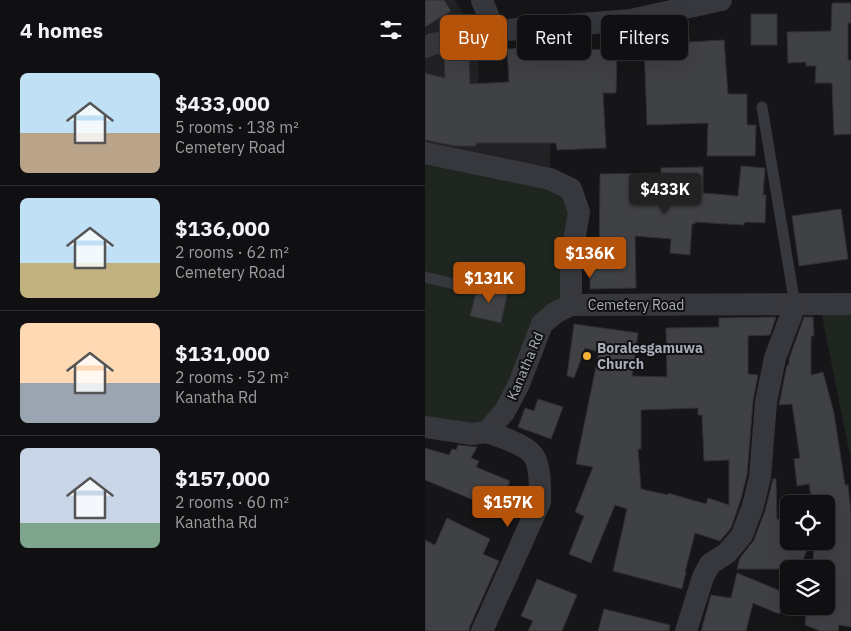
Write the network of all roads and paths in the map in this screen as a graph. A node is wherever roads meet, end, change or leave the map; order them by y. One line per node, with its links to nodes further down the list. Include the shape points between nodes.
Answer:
1 (482, 0): 4 (street)
2 (714, 0): 3 (street)
3 (629, 10): 5 (street)
4 (488, 15)
5 (507, 29)
6 (440, 43): 7 (street)
7 (425, 47)
8 (762, 107): 14 (lane)
9 (425, 153): 13 (street, Cemetery Road, via 550,179 571,189 579,212 571,260)
10 (425, 277): 11 (lane)
11 (458, 285)
12 (851, 304): 14 (street, Cemetery Road)
13 (571, 305): 14 (street, Cemetery Road); 16 (street, Kanatha Rd, via 542,324 519,384 505,411)
14 (795, 305): 18 (street, via 775,358 766,402 760,477 753,506 742,535 727,553 710,564 703,577)
15 (425, 427): 16 (street, via 472,434)
16 (487, 432): 17 (street, via 511,440 534,456 541,480 540,502)
17 (482, 631)
18 (686, 631)

